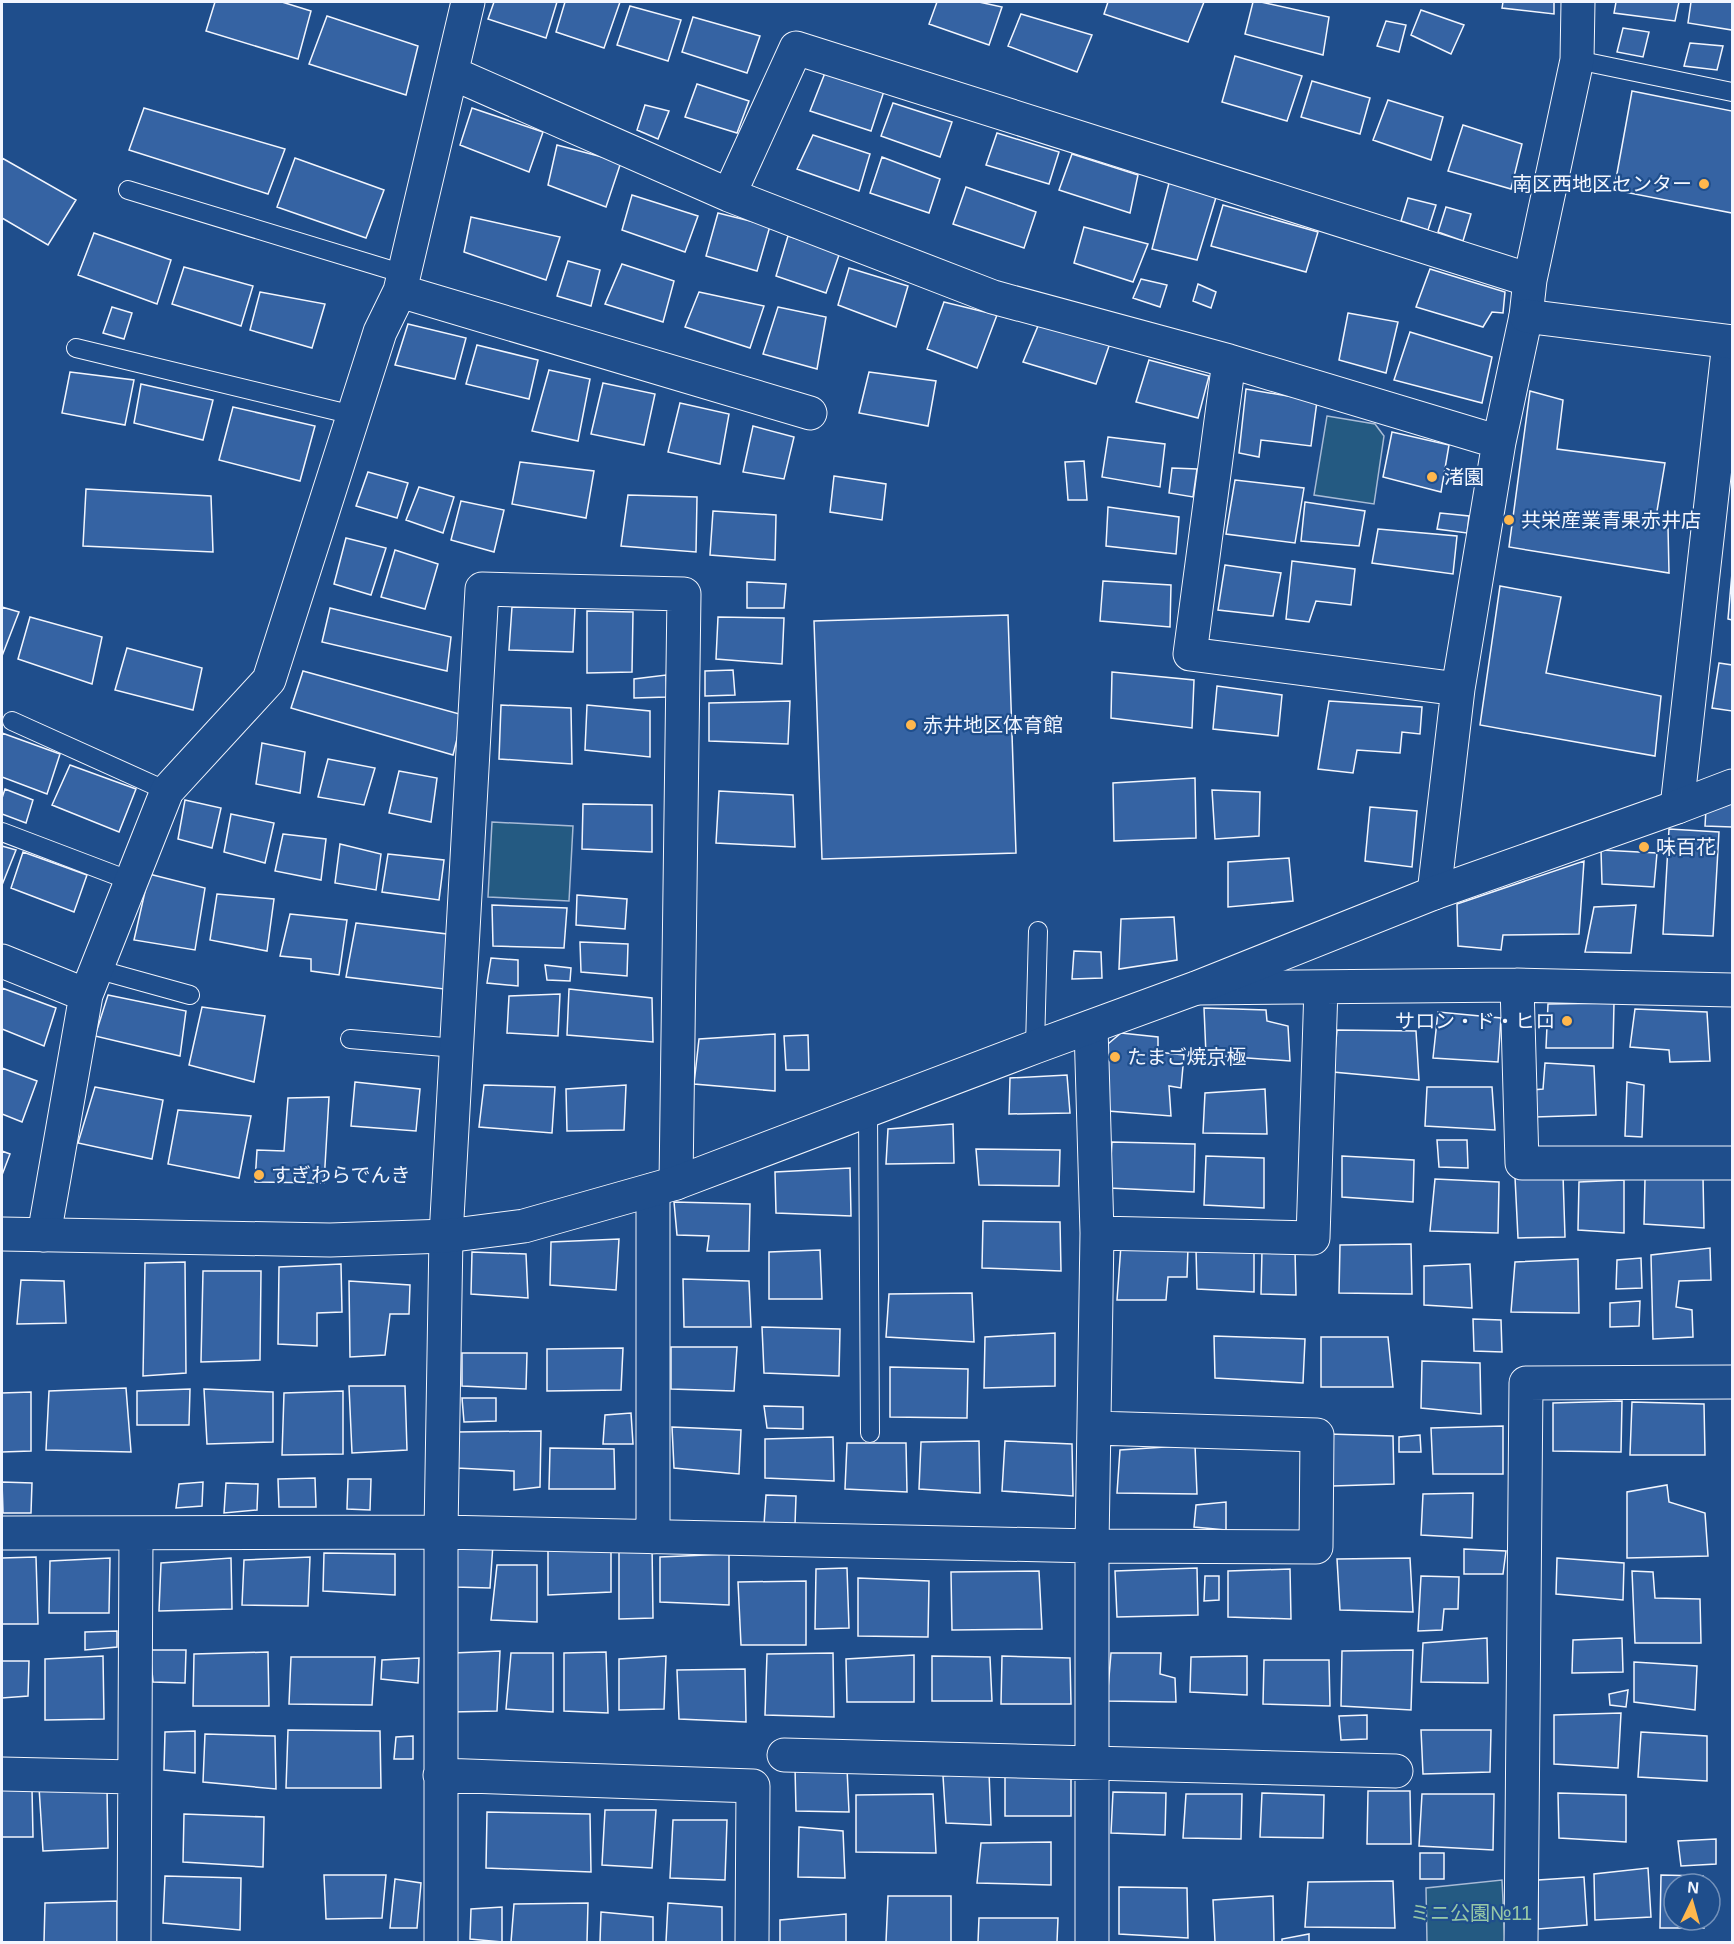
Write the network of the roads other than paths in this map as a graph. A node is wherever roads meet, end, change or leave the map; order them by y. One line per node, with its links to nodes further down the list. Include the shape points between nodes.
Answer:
1 (468, 2): 4 (street)
2 (1578, 2): 3 (street)
3 (1577, 60): 5 (lane); 8 (street)
4 (452, 73): 7 (street); 9 (street)
5 (1732, 92)
6 (128, 190): 9 (lane)
7 (729, 195): 8 (street, via 796,48); 13 (street, via 993,297)
8 (1530, 280): 10 (street)
9 (402, 283): 14 (street); 15 (street, via 380,332)
10 (1527, 316): 11 (street); 16 (street)
11 (1731, 342): 21 (street)
12 (76, 348): 15 (lane)
13 (1229, 362): 16 (street); 17 (street, via 1190,654)
14 (810, 413)
15 (353, 415): 20 (street, via 268,680)
16 (1499, 442): 17 (street)
17 (1458, 689): 24 (street)
18 (12, 720): 20 (lane)
19 (1732, 786): 21 (street)
20 (167, 791): 23 (street)
21 (1677, 807): 24 (street)
22 (2, 832): 23 (lane)
23 (131, 881): 27 (street)
24 (1434, 892): 30 (street)
25 (1038, 931): 35 (lane)
26 (2, 961): 27 (street)
27 (91, 982): 32 (lane); 44 (street)
28 (1518, 985): 29 (street); 31 (street); 39 (street, via 1522,1163)
29 (1321, 987): 30 (street); 42 (street, via 1313,1238)
30 (1196, 988): 33 (street)
31 (1732, 990)
32 (190, 995)
33 (1091, 1027): 35 (street); 42 (street)
34 (350, 1039): 36 (lane)
35 (1035, 1047): 37 (street)
36 (456, 1048): 41 (street, via 482,589 684,594); 45 (street)
37 (868, 1111): 41 (street); 48 (lane)
38 (1732, 1136): 39 (street)
39 (1732, 1163): 40 (street)
40 (1732, 1177)
41 (664, 1187): 45 (street, via 524,1226); 52 (street)
42 (1097, 1233): 47 (street)
43 (2, 1234): 44 (street)
44 (45, 1235): 45 (street, via 330,1240)
45 (446, 1236): 49 (street)
46 (1732, 1382): 64 (street, via 1526,1383)
47 (1095, 1428): 53 (street); 53 (street, via 1317,1435 1316,1547)
48 (870, 1433)
49 (441, 1532): 51 (street); 52 (street); 58 (street)
50 (2, 1533): 51 (street)
51 (136, 1534): 59 (street)
52 (653, 1537): 53 (street)
53 (1092, 1546): 55 (street)
54 (784, 1755): 55 (street)
55 (1093, 1764): 56 (street); 63 (street)
56 (1396, 1772)
57 (2, 1774): 59 (street)
58 (440, 1775): 61 (street); 62 (street, via 753,1786)
59 (134, 1777): 60 (street)
60 (134, 1942)
61 (441, 1942)
62 (752, 1942)
63 (1092, 1942)
64 (1521, 1942)

